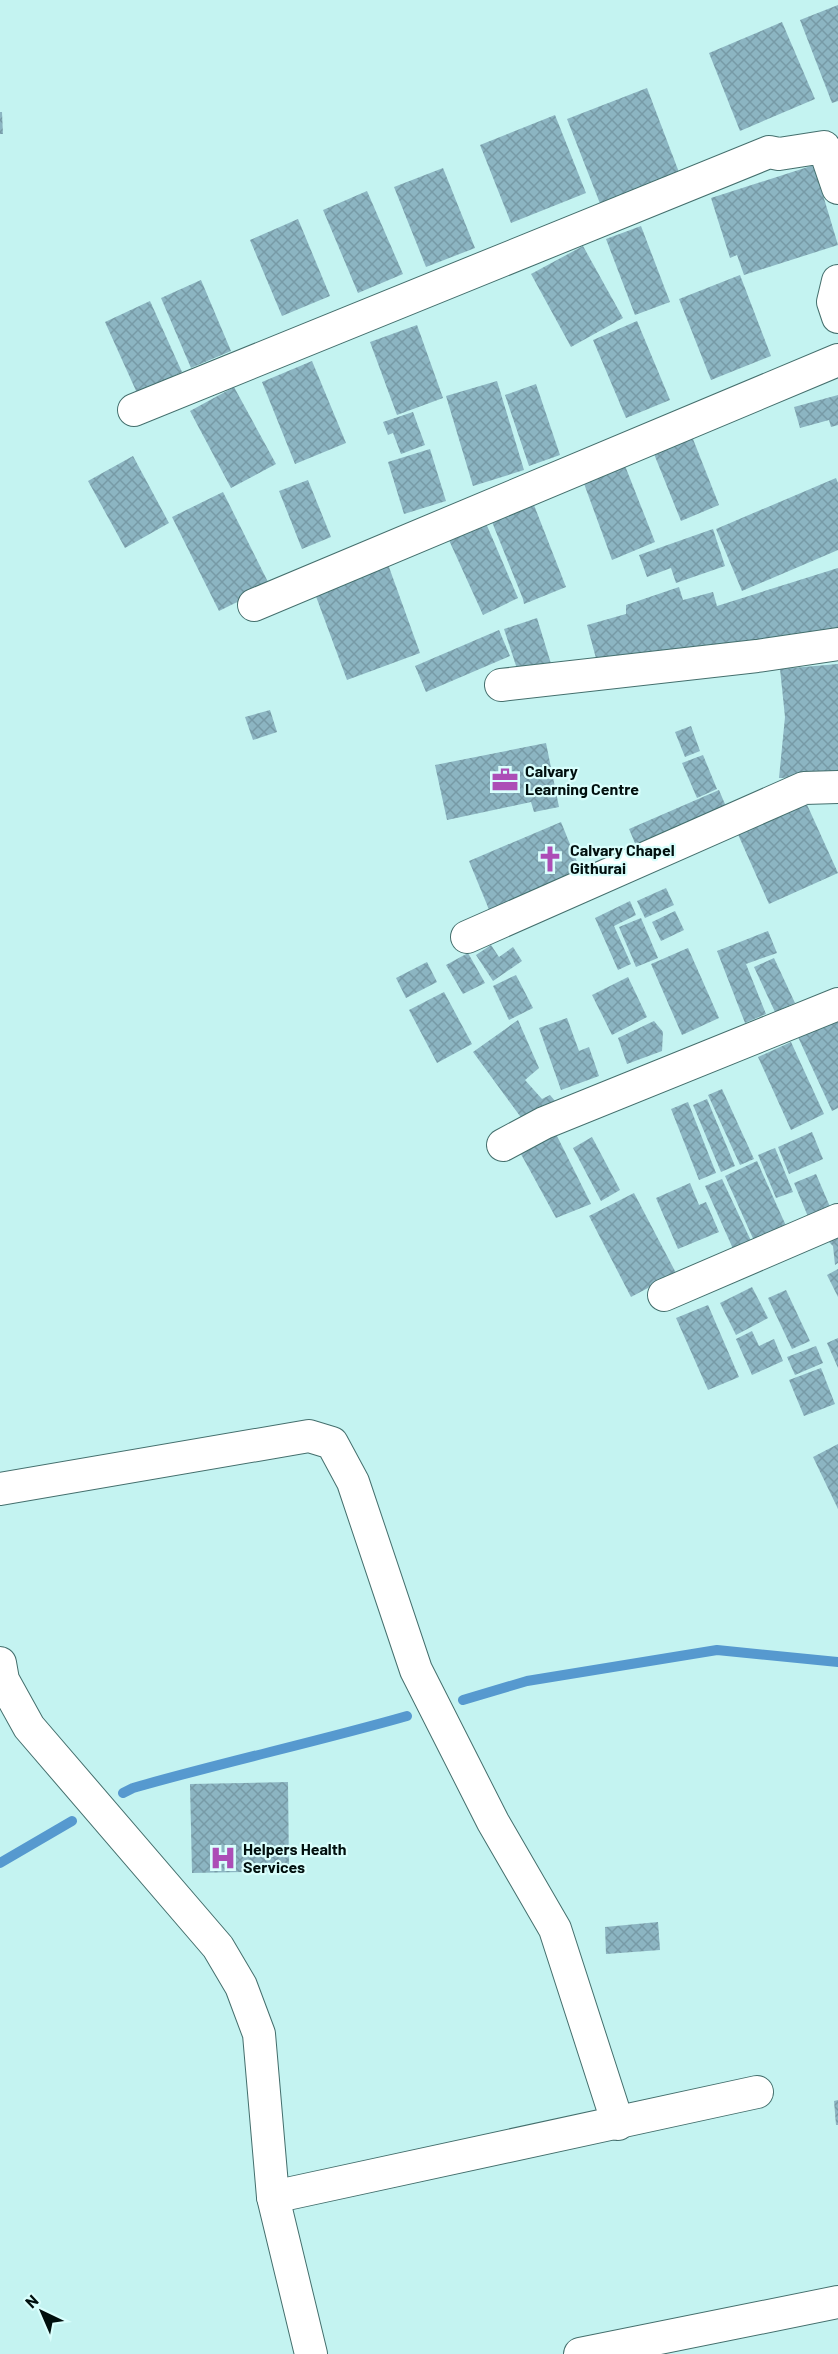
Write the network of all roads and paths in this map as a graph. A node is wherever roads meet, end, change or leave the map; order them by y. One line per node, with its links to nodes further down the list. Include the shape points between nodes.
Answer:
1 (838, 188): 5 (street, via 824,147 769,152)
2 (838, 281): 3 (street, via 833,302)
3 (838, 317)
4 (838, 360): 6 (street)
5 (134, 410)
6 (254, 604)
7 (838, 644): 8 (street)
8 (501, 685)
9 (838, 787): 10 (street, via 804,788)
10 (467, 937)
11 (838, 1004): 12 (street, via 544,1122)
12 (503, 1145)
13 (838, 1220): 14 (street)
14 (664, 1295)
15 (0, 1489): 18 (street, via 309,1436 332,1443 353,1482 416,1670 493,1822 555,1929)
16 (0, 1663): 19 (street, via 3,1680 29,1727 218,1947 241,1986 259,2034)
17 (757, 2092): 18 (street)
18 (618, 2124): 19 (street)
19 (273, 2197): 21 (street)
20 (838, 2302): 22 (street)
21 (311, 2354)
22 (580, 2354)

